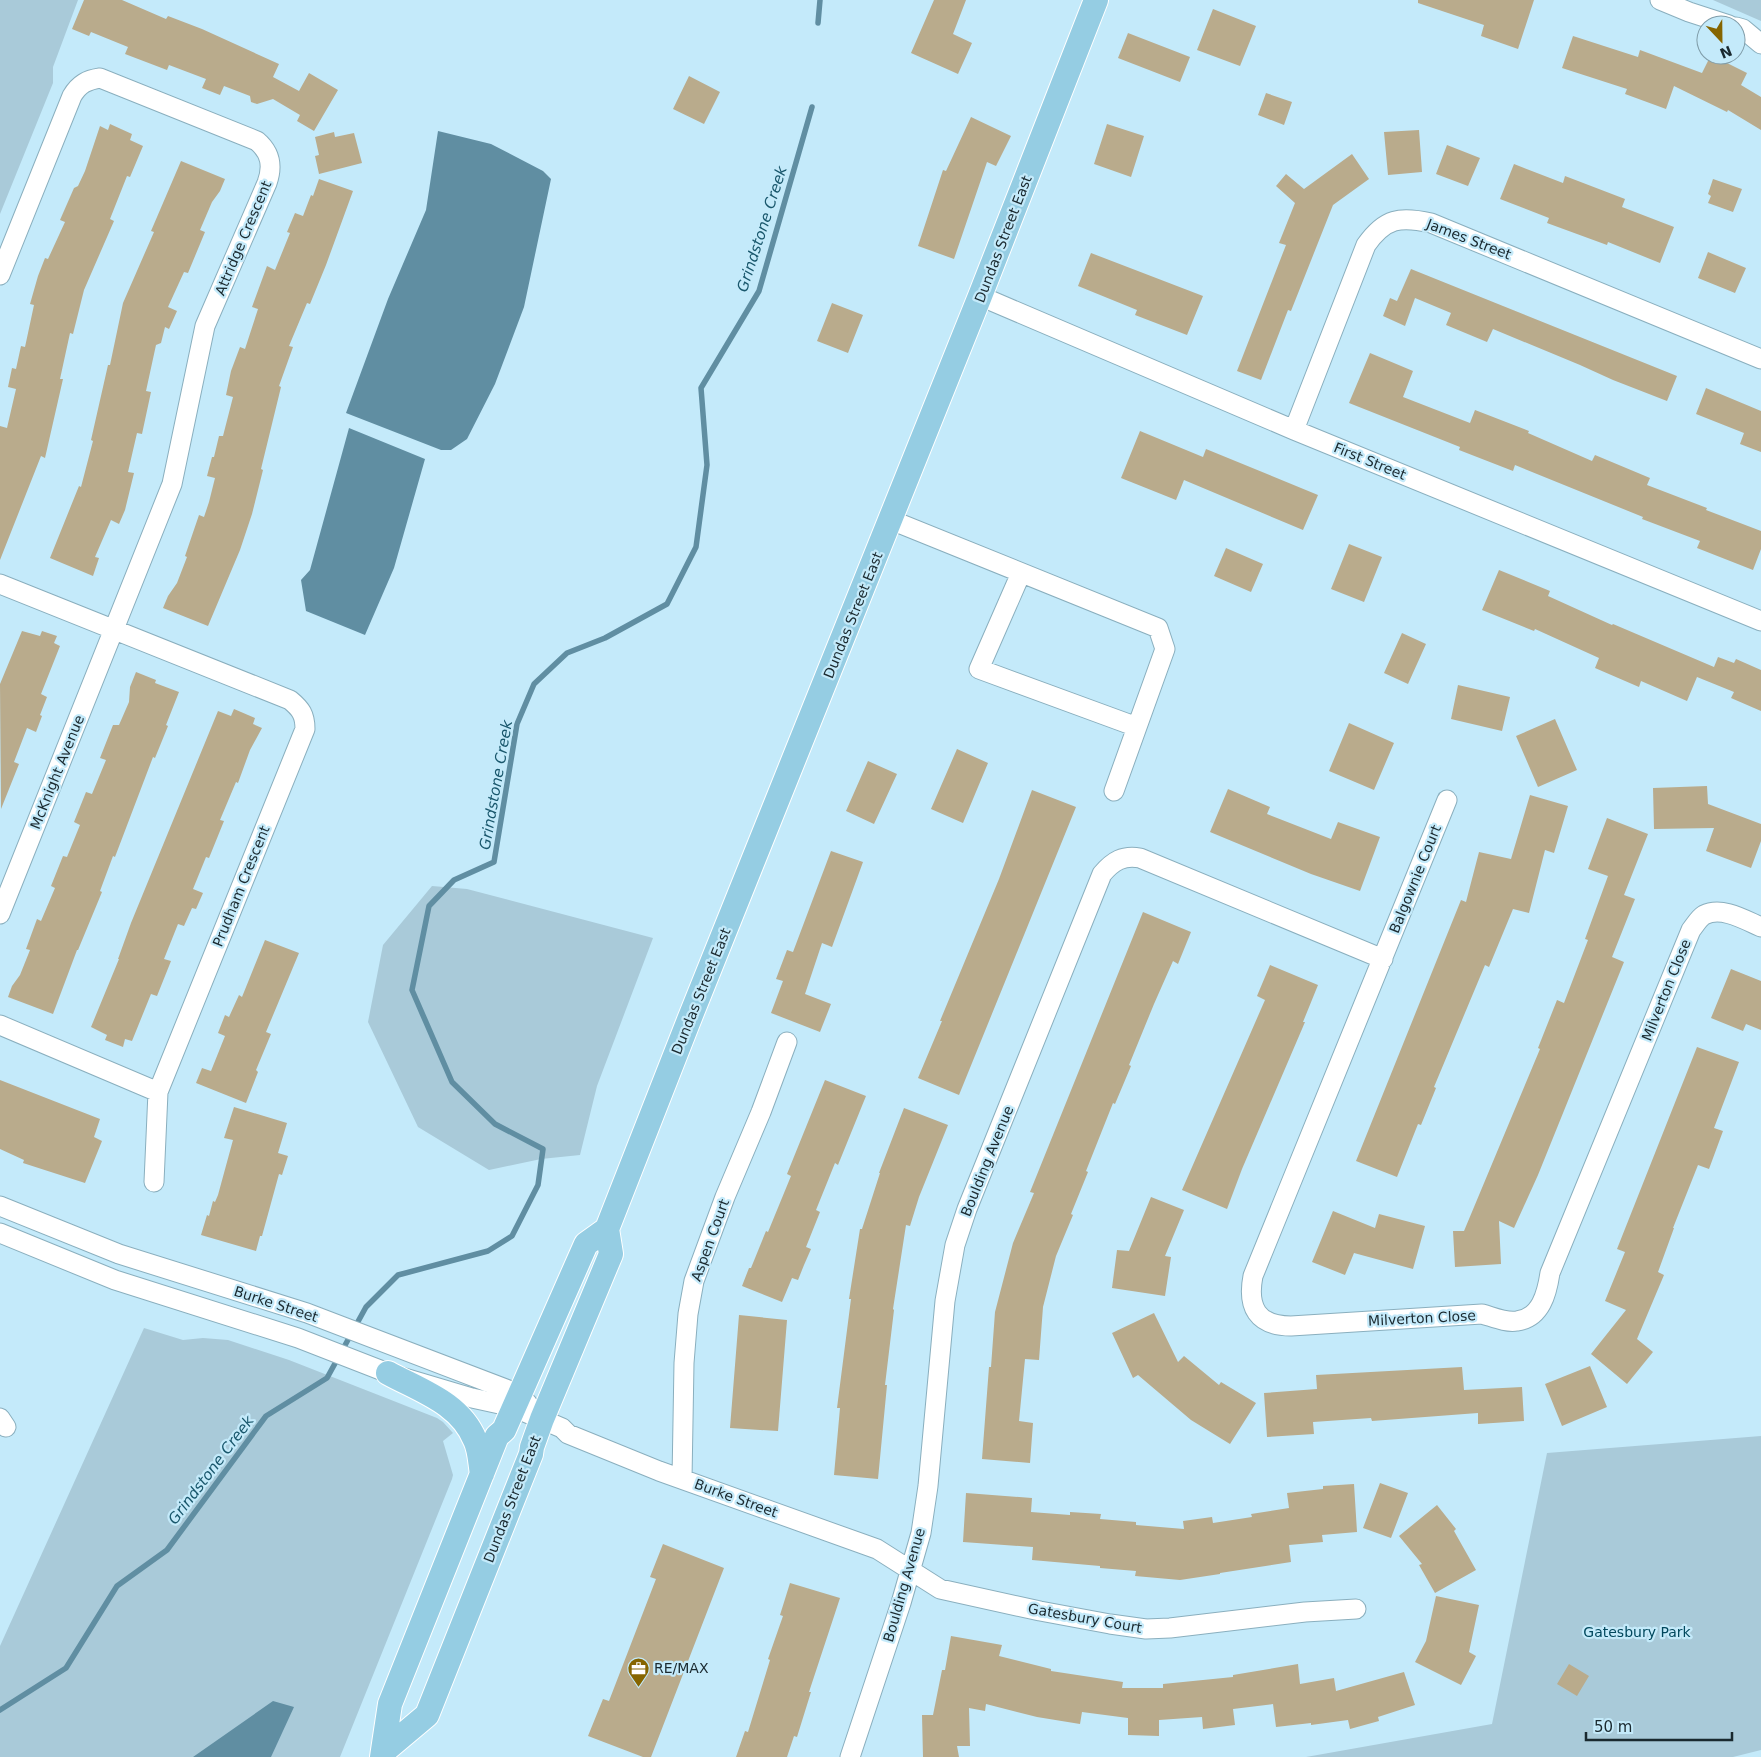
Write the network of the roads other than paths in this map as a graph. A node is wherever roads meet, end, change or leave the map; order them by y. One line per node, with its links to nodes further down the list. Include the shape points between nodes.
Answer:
1 (1096, 0): 8 (main road, Dundas Street East)
2 (1660, 0): 3 (street)
3 (1692, 6): 4 (street)
4 (1710, 15)
5 (1746, 32): 6 (street)
6 (1761, 44)
7 (0, 275): 15 (street, Attridge Crescent, via 72,96 76,88 90,80 100,78 257,141 266,149 270,158 270,175 205,326 172,484)
8 (980, 296): 10 (street, First Street); 11 (main road, Dundas Street East)
9 (1761, 359): 10 (street, James Street, via 1431,223 1398,220 1385,224 1366,245)
10 (1294, 430): 14 (street, First Street)
11 (891, 520): 12 (street); 27 (main road, Dundas Street East)
12 (1020, 573): 16 (street, via 1158,628 1166,649); 16 (street, via 979,669)
13 (0, 584): 15 (street, Prudham Crescent)
14 (1761, 621)
15 (114, 630): 19 (street, McKnight Avenue); 24 (street, Prudham Crescent, via 290,700 300,708 305,718 305,729)
16 (1137, 727): 17 (street)
17 (1114, 791)
18 (1447, 800): 21 (street, Balgownie Court)
19 (0, 914)
20 (1761, 927): 21 (street, Milverton Close, via 1728,913 1716,912 1705,914 1691,930 1550,1273 1547,1291 1530,1316 1517,1321 1482,1314 1276,1326 1257,1314 1250,1289 1253,1276)
21 (1383, 959): 34 (street, Boulding Avenue, via 1140,858 1130,856 1121,859 1102,874 955,1245 944,1310 928,1486 921,1534)
22 (0, 1025): 24 (street)
23 (787, 1042): 33 (street, Aspen Court, via 694,1281 684,1363)
24 (158, 1092): 25 (street, Prudham Crescent)
25 (154, 1182)
26 (0, 1206): 30 (street, Burke Street, via 119,1254 306,1313)
27 (607, 1229): 30 (main road, Dundas Street East, via 586,1244); 31 (main road, Dundas Street East, via 611,1254)
28 (0, 1233): 29 (street, Burke Street, via 115,1280 298,1338)
29 (388, 1373): 30 (street, Burke Street, via 472,1398); 32 (main road, via 452,1407 468,1424 476,1442)
30 (516, 1401): 31 (street, Burke Street); 32 (main road, Dundas Street East)
31 (552, 1424): 33 (street, Burke Street, via 568,1434); 36 (main road, Dundas Street East, via 531,1454 427,1715)
32 (482, 1474): 36 (main road, Dundas Street East, via 390,1704)
33 (682, 1479): 34 (street, Burke Street, via 877,1549)
34 (910, 1570): 35 (street, Gatesbury Court, via 940,1589 1049,1613 1146,1629); 37 (street, Boulding Avenue)
35 (1356, 1609)
36 (382, 1755)
37 (850, 1757)

